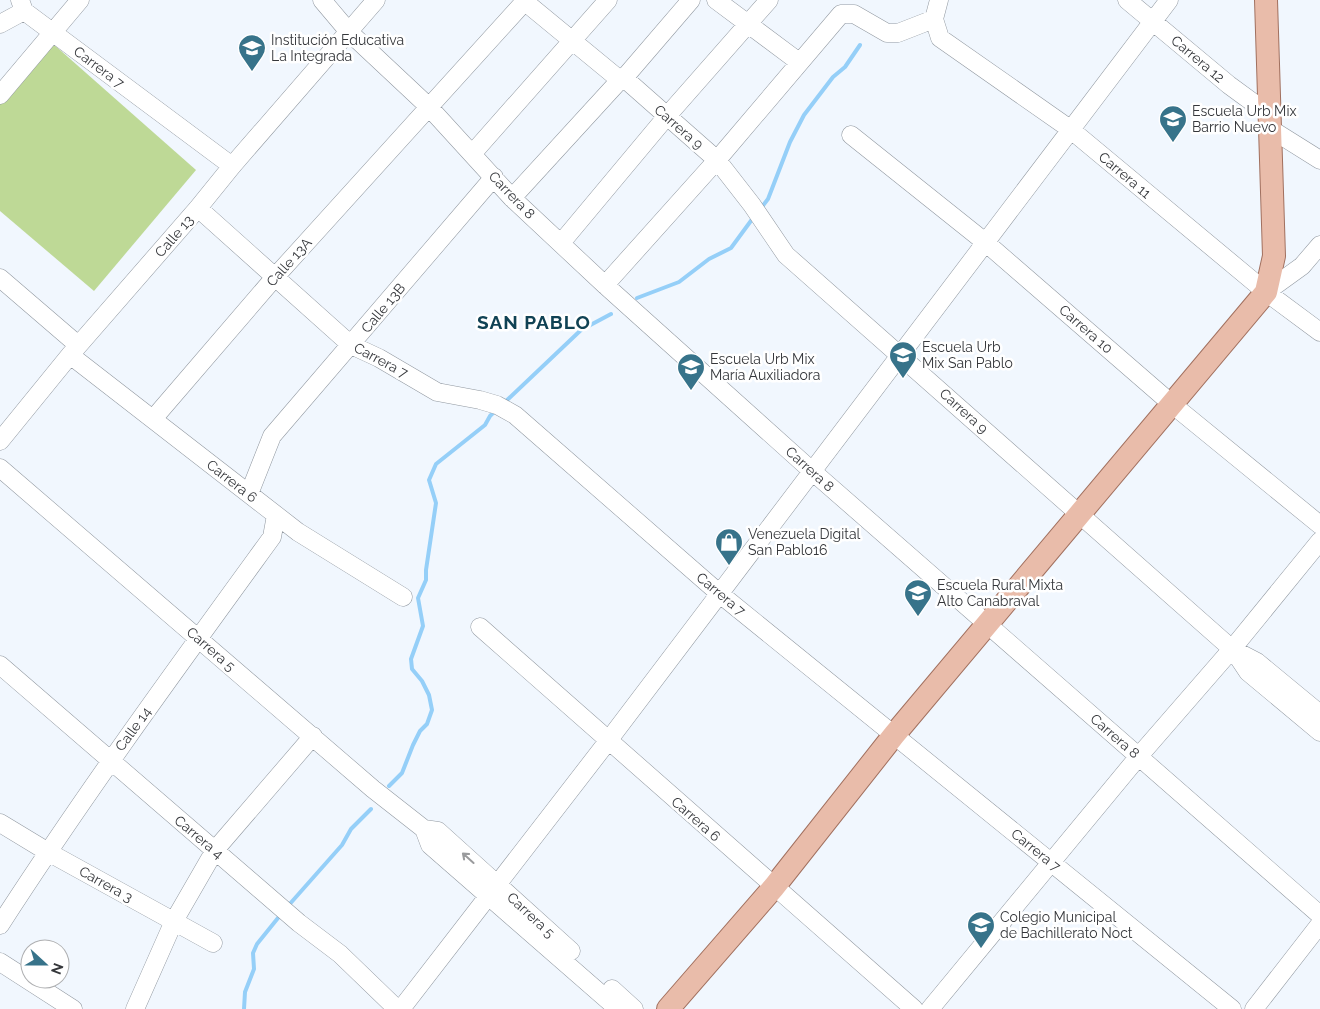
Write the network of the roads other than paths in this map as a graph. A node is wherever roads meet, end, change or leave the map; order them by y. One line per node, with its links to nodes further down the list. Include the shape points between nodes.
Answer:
1 (80, 0): 20 (street)
2 (322, 0): 21 (street, Carrera 8)
3 (376, 0): 21 (street, Calle 13)
4 (608, 0): 22 (street)
5 (691, 0): 24 (street)
6 (716, 0): 19 (street)
7 (769, 0): 19 (street)
8 (939, 0): 16 (street)
9 (1127, 0): 17 (street, Carrera 12)
10 (1169, 0): 17 (street)
11 (1252, 0): 28 (main road)
12 (1266, 0): 28 (main road)
13 (525, 1): 22 (street, Carrera 9); 26 (street, Calle 13A)
14 (22, 6): 18 (street); 20 (street, Carrera 7)
15 (838, 7): 16 (street, via 888,34); 23 (street)
16 (934, 18): 29 (street, Carrera 11, via 940,38)
17 (1153, 22): 28 (street, Carrera 12); 29 (street)
18 (0, 24)
19 (748, 24): 23 (street); 27 (street)
20 (52, 32): 25 (street); 34 (street, Carrera 7)
21 (349, 32): 26 (street, Carrera 8); 34 (street, Calle 13)
22 (573, 40): 24 (street, Carrera 9); 31 (street)
23 (799, 62): 32 (street)
24 (622, 79): 27 (street, Carrera 9); 36 (street)
25 (0, 95)
26 (428, 106): 31 (street, Carrera 8); 41 (street, Calle 13A)
27 (667, 116): 32 (street, Carrera 9); 39 (street)
28 (1265, 116): 33 (street, Carrera 12); 44 (main road, via 1260,256)
29 (1070, 129): 38 (street); 44 (street, Carrera 11)
30 (851, 135): 38 (street, Carrera 10)
31 (472, 154): 35 (street, Carrera 8)
32 (717, 160): 43 (street); 48 (street, Carrera 9, via 786,255)
33 (1320, 160)
34 (232, 166): 37 (street, Calle 13)
35 (494, 177): 36 (street, Carrera 8); 46 (street, Calle 13B)
36 (512, 198): 39 (street, Carrera 8)
37 (198, 208): 41 (street, Carrera 7); 47 (street, Calle 13)
38 (986, 242): 48 (street); 49 (street, Carrera 10)
39 (560, 243): 43 (street, Carrera 8)
40 (1320, 245): 44 (street, via 1302,266)
41 (275, 277): 46 (street, Carrera 7); 50 (street, Calle 13A)
42 (0, 278): 47 (street, Carrera 6)
43 (604, 285): 53 (street, Carrera 8)
44 (1266, 292): 45 (street, Carrera 11); 49 (main road)
45 (1320, 332)
46 (351, 345): 54 (street, Calle 13B, via 272,436); 61 (street, Carrera 7, via 438,392 497,405 515,415)
47 (74, 350): 50 (street, Carrera 6); 51 (street, Calle 13)
48 (900, 355): 53 (street); 56 (street, Carrera 9)
49 (1173, 405): 56 (main road); 57 (street, Carrera 10)
50 (153, 419): 54 (street, Carrera 6)
51 (0, 441)
52 (0, 468): 65 (street, Carrera 5)
53 (812, 472): 61 (street); 63 (street, Carrera 8)
54 (249, 494): 55 (street, Carrera 6)
55 (276, 515): 58 (street, Carrera 6); 59 (street, Calle 14)
56 (1080, 515): 63 (main road); 66 (street, Carrera 9)
57 (1320, 525)
58 (298, 532): 59 (street); 62 (street, Carrera 6)
59 (272, 537): 65 (street, Calle 14)
60 (1320, 541): 66 (street)
61 (720, 594): 70 (street, Carrera 7); 72 (street)
62 (403, 597)
63 (987, 624): 70 (main road); 73 (street, Carrera 8)
64 (480, 627): 72 (street, Carrera 6)
65 (198, 638): 71 (street, Carrera 5); 74 (street, Calle 14)
66 (1232, 649): 68 (street, Carrera 9, via 1257,662); 69 (street, Carrera 9, via 1248,672); 73 (street)
67 (0, 665): 74 (street, Carrera 4)
68 (1320, 714)
69 (1320, 732)
70 (894, 735): 78 (street, Carrera 7); 79 (main road)
71 (312, 736): 76 (street); 80 (street, Carrera 5, via 424,829 430,845)
72 (608, 741): 79 (street, Carrera 6); 80 (street)
73 (1139, 756): 78 (street); 81 (street, Carrera 8)
74 (110, 761): 76 (street, Carrera 4); 77 (street, Calle 14)
75 (0, 823): 77 (street, Carrera 3)
76 (215, 850): 82 (street); 89 (street, Carrera 4, via 340,954)
77 (48, 852): 82 (street, Carrera 3); 84 (street, Calle 14)
78 (1051, 862): 94 (street); 95 (street, Carrera 7)
79 (774, 887): 92 (main road); 93 (street, Carrera 6)
80 (493, 889): 89 (street); 90 (street, Carrera 5); 91 (street, Carrera 5)
81 (1320, 915)
82 (174, 922): 85 (street, Carrera 3); 88 (street)
83 (1320, 924): 96 (street)
84 (0, 925)
85 (213, 944)
86 (0, 962): 87 (street)
87 (73, 1009)
88 (135, 1009)
89 (399, 1009)
90 (618, 1009)
91 (634, 1009)
92 (668, 1009)
93 (914, 1009)
94 (930, 1009)
95 (1232, 1009)
96 (1254, 1009)

